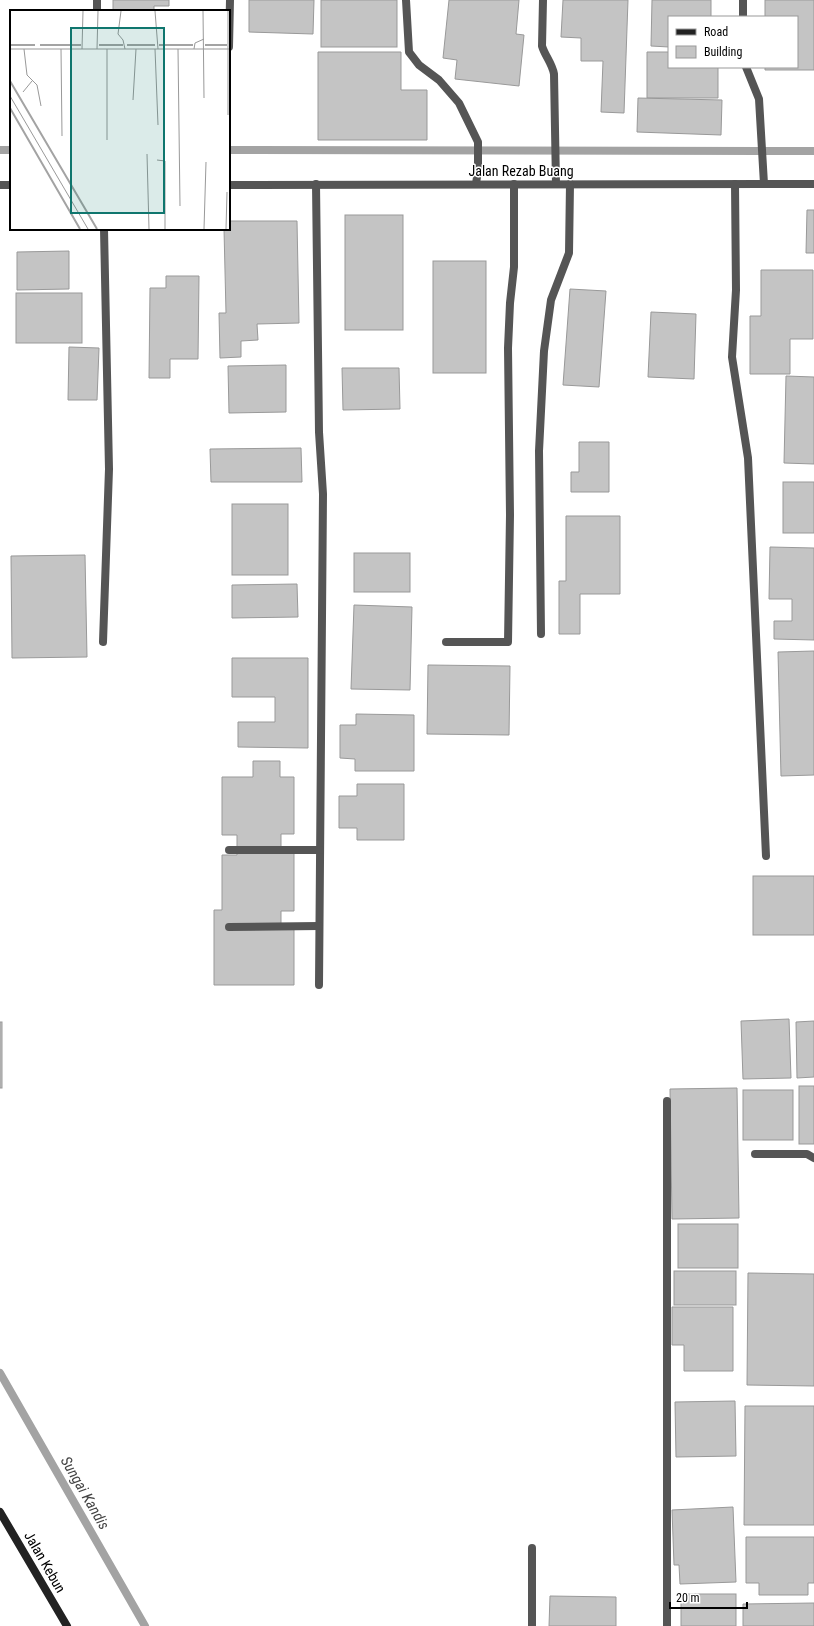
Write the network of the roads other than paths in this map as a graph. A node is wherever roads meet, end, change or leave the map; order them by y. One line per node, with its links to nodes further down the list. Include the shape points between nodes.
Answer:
1 (230, 0): 5 (street)
2 (406, 0): 9 (street, via 409,52 459,103 478,142)
3 (543, 0): 11 (street, via 542,46 554,74)
4 (743, 0): 6 (street)
5 (230, 10)
6 (743, 16)
7 (746, 68): 14 (street, via 759,99)
8 (316, 184): 9 (street, Jalan Rezab Buang); 16 (street, Jalan Rezab Buang); 22 (street, via 319,432 323,494)
9 (476, 184): 10 (street, Jalan Rezab Buang)
10 (514, 184): 11 (street, Jalan Rezab Buang); 20 (street, via 514,267 508,348 508,642)
11 (556, 184): 12 (street, Jalan Rezab Buang)
12 (570, 184): 13 (street, Jalan Rezab Buang); 18 (street, via 569,253 550,300 544,351 538,451)
13 (735, 184): 14 (street, Jalan Rezab Buang); 23 (street, via 736,290 732,357 748,458)
14 (764, 184): 15 (street, Jalan Rezab Buang)
15 (814, 184)
16 (230, 185)
17 (104, 230): 19 (street, via 109,469)
18 (541, 634)
19 (103, 642)
20 (446, 642)
21 (229, 850): 22 (street)
22 (320, 850): 24 (street)
23 (766, 856)
24 (319, 926): 25 (street); 26 (street)
25 (229, 927)
26 (319, 985)
27 (667, 1101): 34 (street)
28 (755, 1154): 29 (street, via 807,1154)
29 (814, 1158)
30 (0, 1512): 32 (main road, Jalan Kebun)
31 (532, 1548): 33 (street)
32 (67, 1626)
33 (532, 1626)
34 (667, 1626)

